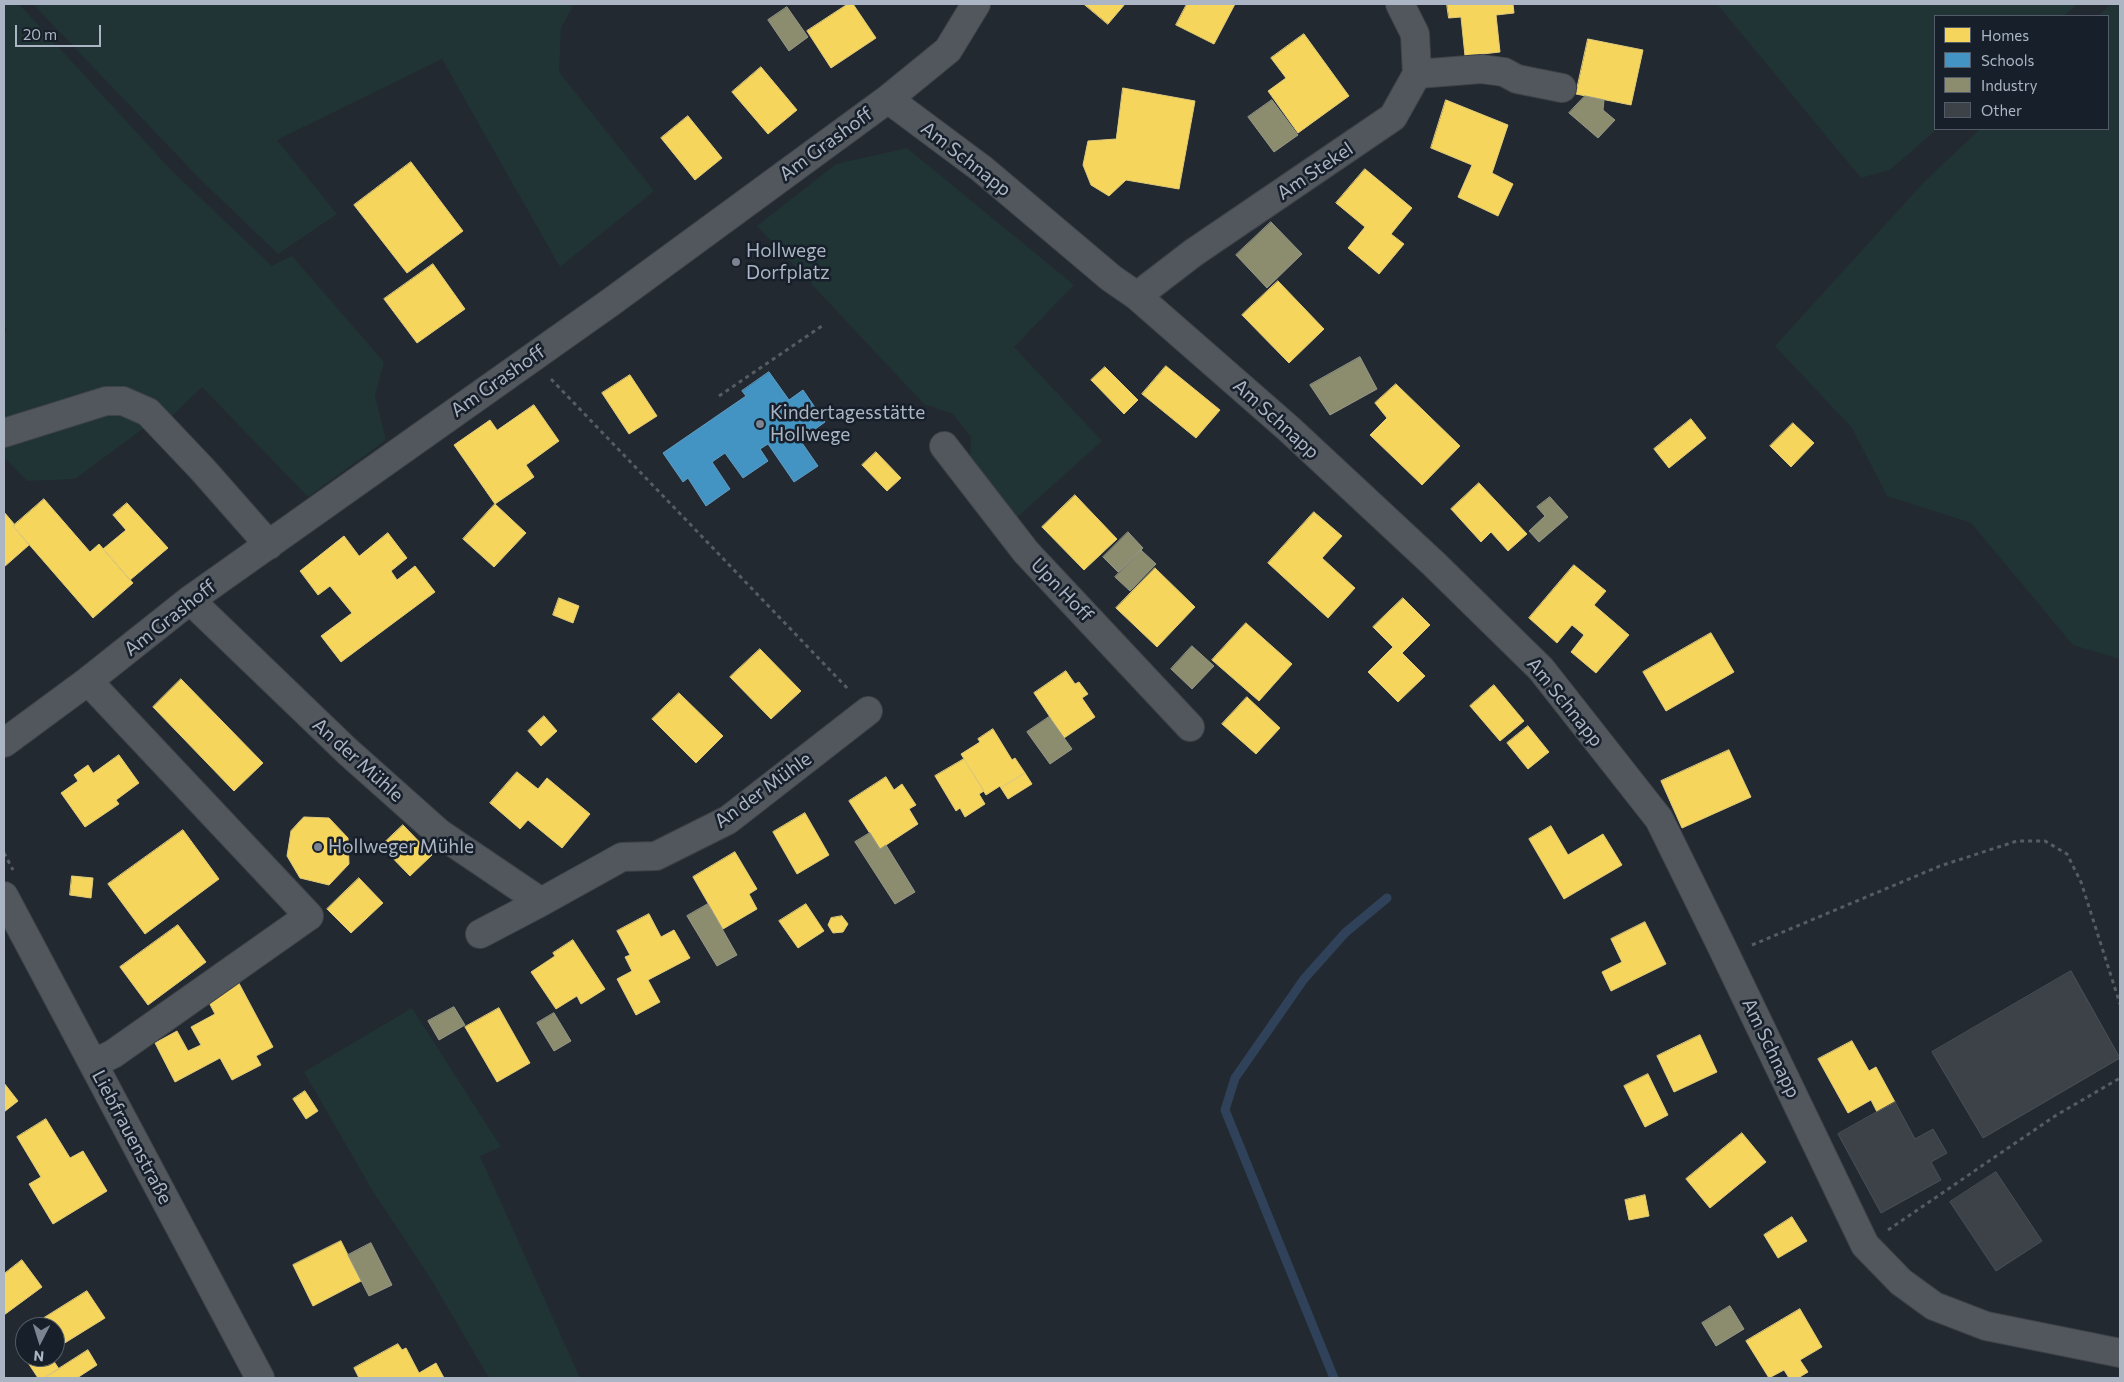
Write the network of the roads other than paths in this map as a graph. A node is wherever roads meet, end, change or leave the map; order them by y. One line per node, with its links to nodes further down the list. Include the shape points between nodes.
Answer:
1 (976, 4): 5 (street, Am Grashoff, via 948,50)
2 (1400, 4): 3 (street, via 1415,34)
3 (1417, 74): 4 (street, via 1481,69); 6 (street, Am Stekel, via 1393,117 1193,253)
4 (1562, 88)
5 (888, 99): 6 (street, Am Schnapp, via 982,169); 9 (street, Am Grashoff)
6 (1136, 296): 19 (street, Am Schnapp, via 1325,463 1541,669 1659,819 1865,1245 1901,1282 1934,1306 1986,1326)
7 (4, 433): 9 (street, via 106,401 123,401 148,412)
8 (944, 446): 13 (street, Upn Hoff, via 1026,552)
9 (269, 545): 10 (street, Am Grashoff)
10 (190, 600): 11 (street, Am Grashoff); 16 (street, An der Mühle, via 347,752 439,833)
11 (88, 681): 14 (street, Am Grashoff); 18 (street, via 309,916 113,1054)
12 (868, 711): 16 (street, An der Mühle, via 728,820 656,856 622,857)
13 (1190, 726)
14 (4, 743)
15 (4, 896): 18 (street, Liebfrauenstraße)
16 (541, 902): 17 (street, An der Mühle)
17 (480, 934)
18 (94, 1064): 20 (street, Liebfrauenstraße)
19 (2120, 1353)
20 (260, 1378)

